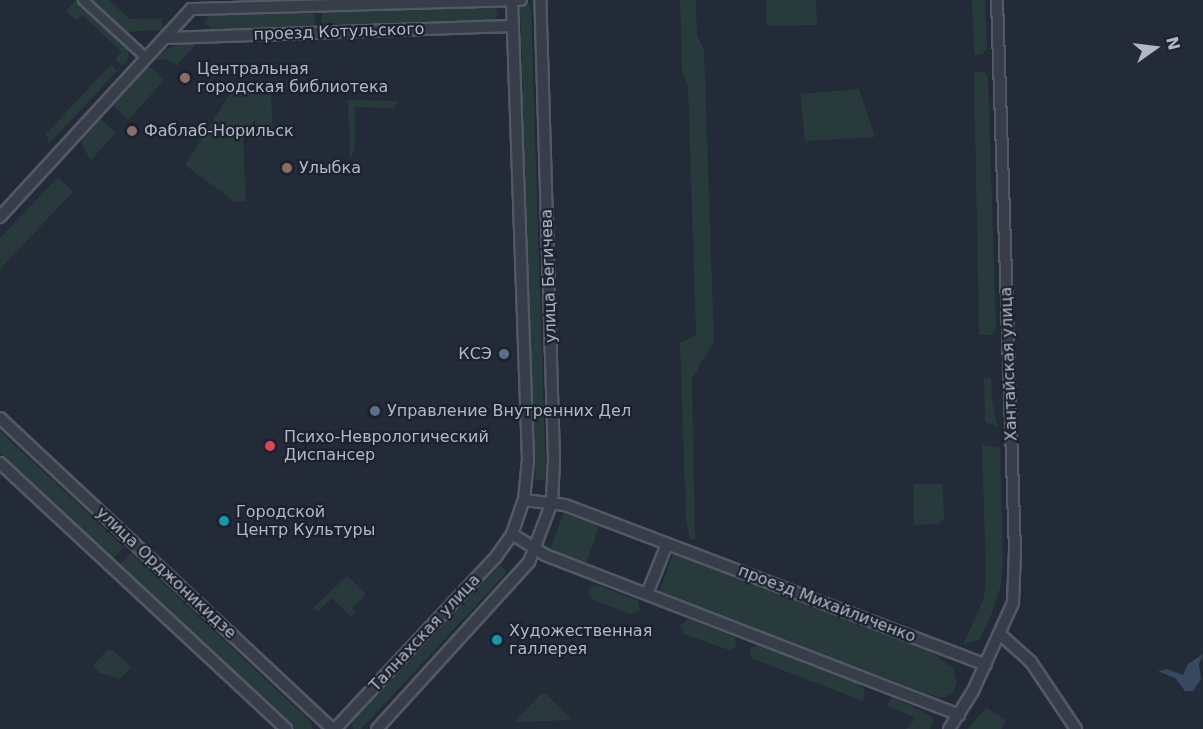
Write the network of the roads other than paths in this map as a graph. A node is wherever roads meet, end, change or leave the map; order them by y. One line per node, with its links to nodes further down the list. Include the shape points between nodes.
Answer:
1 (83, 0): 8 (street)
2 (512, 0): 3 (street, проезд Котульского); 6 (street, улица Бегичева); 7 (street, проезд Котульского, via 190,9)
3 (521, 0)
4 (540, 0): 13 (street, улица Бегичева, via 554,459)
5 (997, 0): 18 (street, Хантайская улица, via 1015,552 1013,603)
6 (513, 26): 7 (street, проезд Котульского); 12 (street, улица Бегичева, via 528,460)
7 (165, 38): 8 (street, проезд Котульского)
8 (146, 58): 9 (street, проезд Котульского)
9 (0, 217)
10 (0, 418): 22 (street, улица Орджоникидзе)
11 (0, 463): 21 (street, улица Орджоникидзе)
12 (524, 500): 13 (street, проезд Михайличенко); 14 (street, улица Бегичева)
13 (552, 502): 15 (street, проезд Михайличенко); 16 (street, улица Бегичева)
14 (512, 534): 16 (street); 22 (street, Талнахская улица, via 496,557)
15 (667, 544): 17 (street); 19 (street, проезд Михайличенко)
16 (536, 548): 17 (street); 23 (street, Талнахская улица, via 529,562 473,626)
17 (647, 594): 20 (street)
18 (1001, 634): 19 (street, Хантайская улица); 25 (street, via 1030,662)
19 (986, 665): 20 (street, Хантайская улица)
20 (959, 716): 24 (street, Хантайская улица)
21 (286, 729)
22 (334, 729)
23 (377, 729)
24 (949, 729)
25 (1076, 729)

